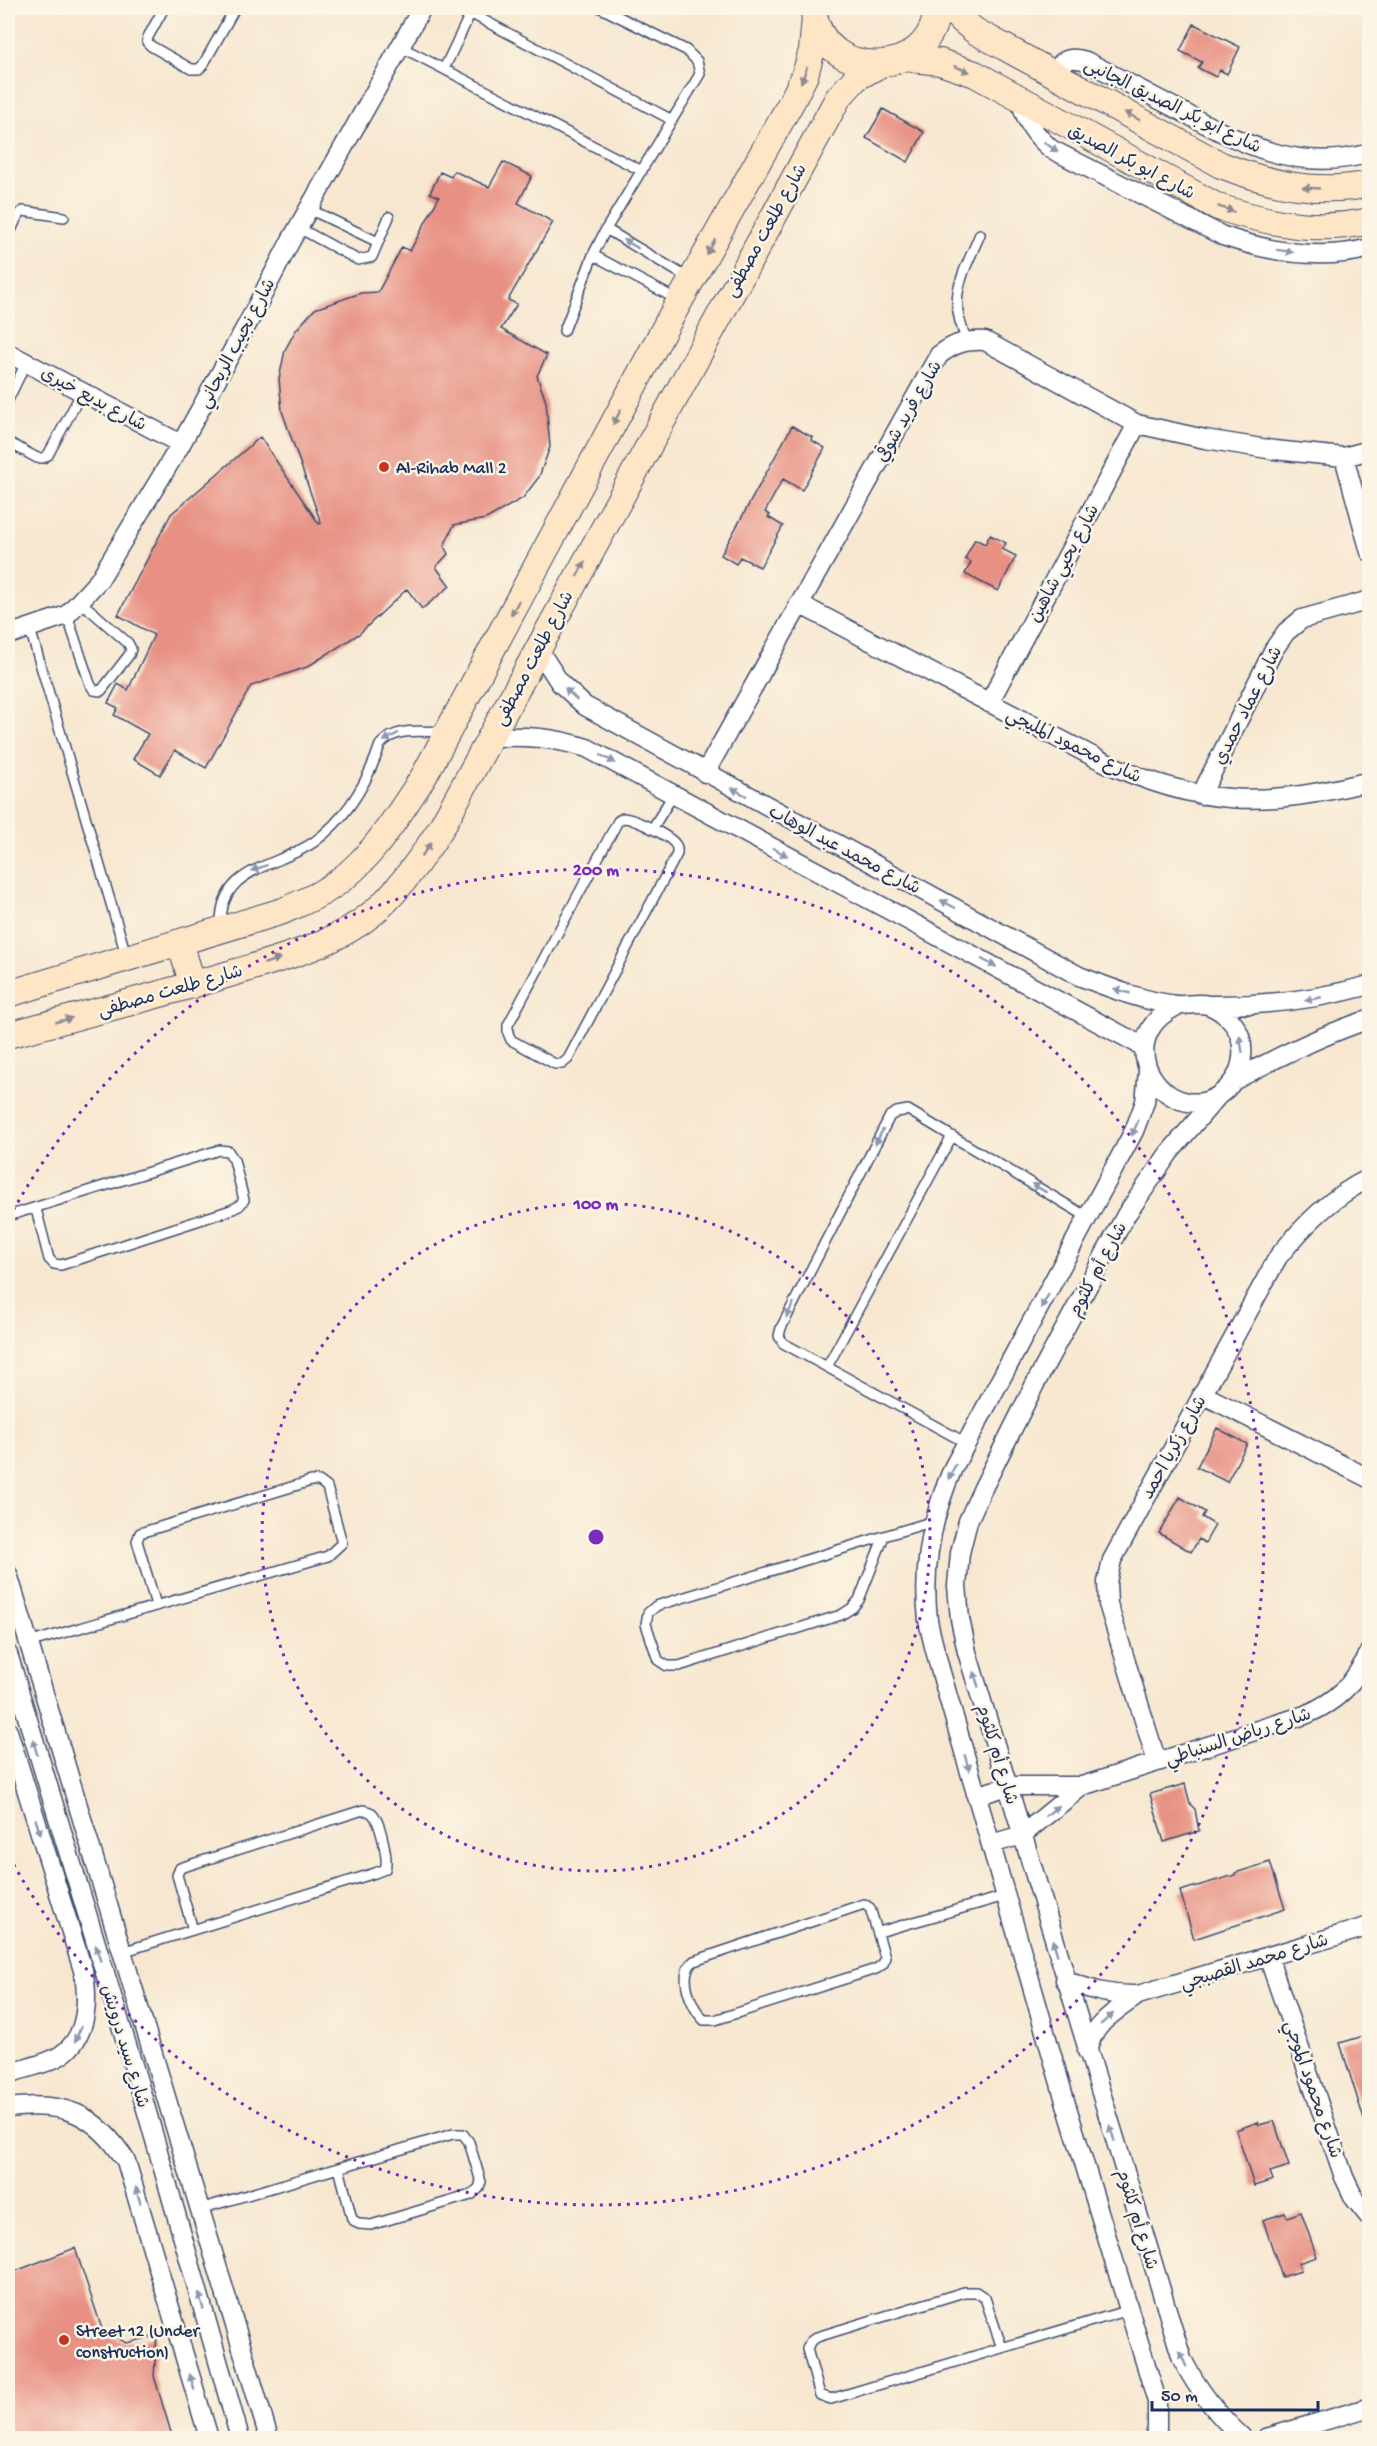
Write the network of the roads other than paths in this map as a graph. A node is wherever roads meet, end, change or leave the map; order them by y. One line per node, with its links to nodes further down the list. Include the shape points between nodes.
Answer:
1 (164, 8): 2 (lane, via 147,42 192,69 199,69)
2 (235, 8)
3 (422, 8): 9 (street, شارع نجيب الريحاني)
4 (601, 8): 15 (lane, via 686,50 697,61 700,74)
5 (937, 8): 10 (street, via 930,33)
6 (947, 8): 13 (street, via 975,32)
7 (472, 10): 12 (lane); 15 (lane)
8 (814, 13): 11 (street, via 832,47 846,57); 30 (street, one-way to 30, via 806,75)
9 (401, 47): 12 (lane); 19 (street, شارع نجيب الريحاني)
10 (904, 58): 11 (street); 14 (street, شارع ابو بكر الصديق, one-way to 14, via 958,67)
11 (879, 65): 49 (street, شارع طلعت مصطفى, one-way to 11, via 838,98 856,78)
12 (444, 69): 17 (lane)
13 (1054, 74): 16 (street, شارع ابو بكر الصديق الجانبى, via 1066,60 1086,61 1264,151 1326,160); 18 (street, one-way to 13, via 1307,188 1248,176)
14 (1020, 100): 22 (street, شارع ابو بكر الصديق, one-way to 22, via 1218,207 1262,221 1307,227); 28 (street, one-way to 28, via 1035,135 1052,149 1222,236 1251,246 1310,254)
15 (672, 120): 17 (lane)
16 (1370, 153)
17 (642, 171): 24 (lane)
18 (1370, 184)
19 (309, 209): 23 (street, شارع نجيب الريحاني); 27 (lane)
20 (389, 217): 27 (lane)
21 (64, 218): 26 (lane, via 23,211)
22 (1370, 221)
23 (299, 228): 27 (lane, via 358,260 372,256); 39 (street, شارع نجيب الريحاني)
24 (606, 229): 29 (lane); 30 (lane, one-way to 24)
25 (981, 234): 32 (lane, via 958,288 956,306)
26 (8, 237)
27 (378, 243)
28 (1370, 248)
29 (593, 255): 30 (lane); 31 (lane)
30 (686, 291): 51 (street, one-way to 51)
31 (564, 331)
32 (967, 340): 37 (street, via 985,341); 45 (street, شارع فريد شوقي, via 939,355)
33 (8, 353): 34 (street, شارع بديع خيرى)
34 (26, 363): 35 (street, شارع بديع خيرى); 36 (lane)
35 (82, 392): 38 (lane, via 48,455 37,458); 39 (street, شارع بديع خيرى)
36 (8, 400)
37 (1137, 424): 41 (street, via 1274,450); 50 (street, شارع يحيي شاهين)
38 (8, 442)
39 (181, 444): 44 (street, شارع نجيب الريحاني, via 99,580)
40 (1370, 450): 41 (street)
41 (1344, 457): 42 (street)
42 (1370, 552)
43 (1370, 600): 56 (street, شارع عماد حمدي, via 1302,620 1286,632)
44 (81, 602): 46 (street, شارع نجيب الريحاني); 46 (lane, via 131,649 101,691 90,684)
45 (799, 604): 50 (street, شارع محمود المليجي); 53 (street, شارع فريد شوقي)
46 (67, 615): 47 (street, شارع نجيب الريحاني)
47 (30, 629): 48 (street, شارع نجيب الريحاني); 60 (lane)
48 (8, 635)
49 (538, 649): 52 (street, شارع طلعت مصطفى); 53 (street, شارع محمد عبد الوهاب, one-way to 49, via 585,706 560,683)
50 (989, 703): 56 (street, شارع محمود المليجي, via 1132,776)
51 (448, 732): 58 (street, via 396,819 345,876 321,893 283,911); 58 (lane, one-way to 58, via 398,732 384,740 362,789 333,826 294,855 252,870 235,882 221,910)
52 (491, 737): 55 (street, شارع محمد عبد الوهاب, one-way to 55, via 558,739 587,748); 61 (street, شارع طلعت مصطفى, one-way to 52, via 329,940 374,912 425,853)
53 (705, 773): 64 (street, شارع محمد عبد الوهاب, one-way to 53, via 1080,976)
54 (1370, 781): 56 (street, شارع محمود المليجي, via 1321,794 1281,799)
55 (673, 795): 57 (lane); 68 (street, شارع محمد عبد الوهاب, one-way to 68)
56 (1201, 795)
57 (652, 830): 57 (lane, via 628,818 618,821 508,1025 511,1040 555,1064 568,1059 677,854 674,843)
58 (221, 930): 59 (street)
59 (180, 943): 60 (street); 61 (street)
60 (127, 959): 63 (street)
61 (193, 985): 67 (street, شارع طلعت مصطفى, one-way to 61)
62 (1370, 985): 65 (street, one-way to 65, via 1297,1002)
63 (9, 986)
64 (1179, 1005): 65 (street); 68 (street, via 1155,1021)
65 (1208, 1005): 70 (street, one-way to 65, via 1243,1051 1240,1036 1227,1017)
66 (1370, 1019): 70 (street, via 1332,1031)
67 (8, 1035)
68 (1144, 1047): 69 (street)
69 (1148, 1071): 71 (street, via 1164,1093 1177,1099 1204,1101); 76 (street, شارع أم كلثوم, one-way to 76, via 1145,1102 1134,1131)
70 (1235, 1080): 71 (street)
71 (1218, 1096): 92 (street, شارع أم كلثوم, one-way to 71, via 960,1619 957,1586 968,1521 1034,1386 1126,1215 1169,1153)
72 (952, 1136): 76 (lane, one-way to 72); 77 (lane); 77 (lane, one-way to 77, via 908,1110 890,1116 781,1328 779,1336 783,1343)
73 (1370, 1178): 78 (street, شارع زكريا احمد, via 1329,1203 1301,1228 1278,1257)
74 (36, 1209): 74 (lane, via 219,1150 228,1151 234,1160 244,1200 231,1210 61,1265 49,1259); 75 (lane)
75 (8, 1216)
76 (1089, 1218): 79 (street, شارع أم كلثوم, one-way to 79)
77 (827, 1367): 79 (lane)
78 (1202, 1394): 80 (street); 89 (street, شارع زكريا احمد, via 1112,1560 1107,1582 1108,1604)
79 (968, 1444): 81 (street, شارع أم كلثوم, one-way to 81, via 946,1485)
80 (1370, 1479)
81 (934, 1521): 82 (lane); 94 (street, شارع أم كلثوم, one-way to 94, via 926,1571 928,1621)
82 (884, 1536): 82 (lane, via 656,1606 648,1613 646,1624 658,1660 667,1666 679,1666 852,1608 859,1600)
83 (8, 1574): 85 (street)
84 (156, 1605): 84 (lane, via 328,1556 342,1543 327,1487 311,1481 140,1533 136,1541); 85 (lane)
85 (28, 1643): 90 (street)
86 (1370, 1652): 89 (street, شارع رياض السنباطي, via 1356,1679 1324,1707)
87 (8, 1654): 91 (street, شارع سيد درويش, one-way to 87)
88 (8, 1731): 106 (street, شارع سيد درويش, one-way to 106, via 82,1970 87,1998 74,2044 59,2056)
89 (1157, 1762): 93 (street, شارع رياض السنباطي)
90 (68, 1773): 91 (street); 101 (street)
91 (44, 1780): 108 (street, شارع سيد درويش, one-way to 91)
92 (1008, 1786): 93 (street, شارع رياض السنباطي); 94 (street, شارع رياض السنباطي); 95 (street, شارع أم كلثوم)
93 (1082, 1786): 95 (street, شارع رياض السنباطي, one-way to 93)
94 (976, 1796): 96 (street, شارع أم كلثوم)
95 (1022, 1835): 96 (street); 103 (street, شارع أم كلثوم, one-way to 95)
96 (991, 1844): 97 (street, شارع أم كلثوم)
97 (1005, 1896): 100 (lane); 113 (street, شارع أم كلثوم)
98 (1370, 1926): 102 (street, شارع محمد القصبجي)
99 (193, 1930): 99 (lane, via 385,1869 388,1862 377,1820 371,1812 363,1810 180,1868 177,1875); 101 (lane)
100 (879, 1932): 100 (lane, via 870,1908 864,1904 694,1961 685,1974 696,2012 704,2020 715,2020 876,1969 885,1957)
101 (122, 1952): 107 (street)
102 (1268, 1956): 104 (street, شارع محمد القصبجي); 112 (street, شارع محمود الموجي, via 1344,2177)
103 (1065, 1980): 104 (street, شارع محمد القصبجي, via 1095,1992); 105 (street, شارع أم كلثوم)
104 (1138, 1995): 105 (street, شارع محمد القصبجي, one-way to 104, via 1099,2025)
105 (1087, 2051): 122 (street, شارع أم كلثوم, one-way to 105, via 1210,2405 1182,2359)
106 (8, 2074)
107 (162, 2082): 108 (street); 111 (street)
108 (140, 2088): 116 (street, شارع سيد درويش, one-way to 108)
109 (8, 2108): 118 (street, one-way to 109, via 126,2161 106,2134 80,2115 37,2104)
110 (339, 2168): 110 (lane, via 463,2134 481,2182 471,2194 370,2225 359,2224 352,2219); 111 (lane)
111 (200, 2209): 115 (street)
112 (1370, 2218)
113 (1129, 2310): 114 (lane); 121 (street, شارع أم كلثوم, via 1157,2401)
114 (1002, 2348): 114 (lane, via 831,2399 820,2395 807,2349 817,2337 964,2292 976,2292 985,2298)
115 (243, 2353): 116 (street); 120 (street)
116 (218, 2359): 119 (street, شارع سيد درويش)
117 (1370, 2407): 123 (street)
118 (209, 2439)
119 (240, 2439)
120 (269, 2439)
121 (1154, 2439)
122 (1243, 2439)
123 (1266, 2439)

